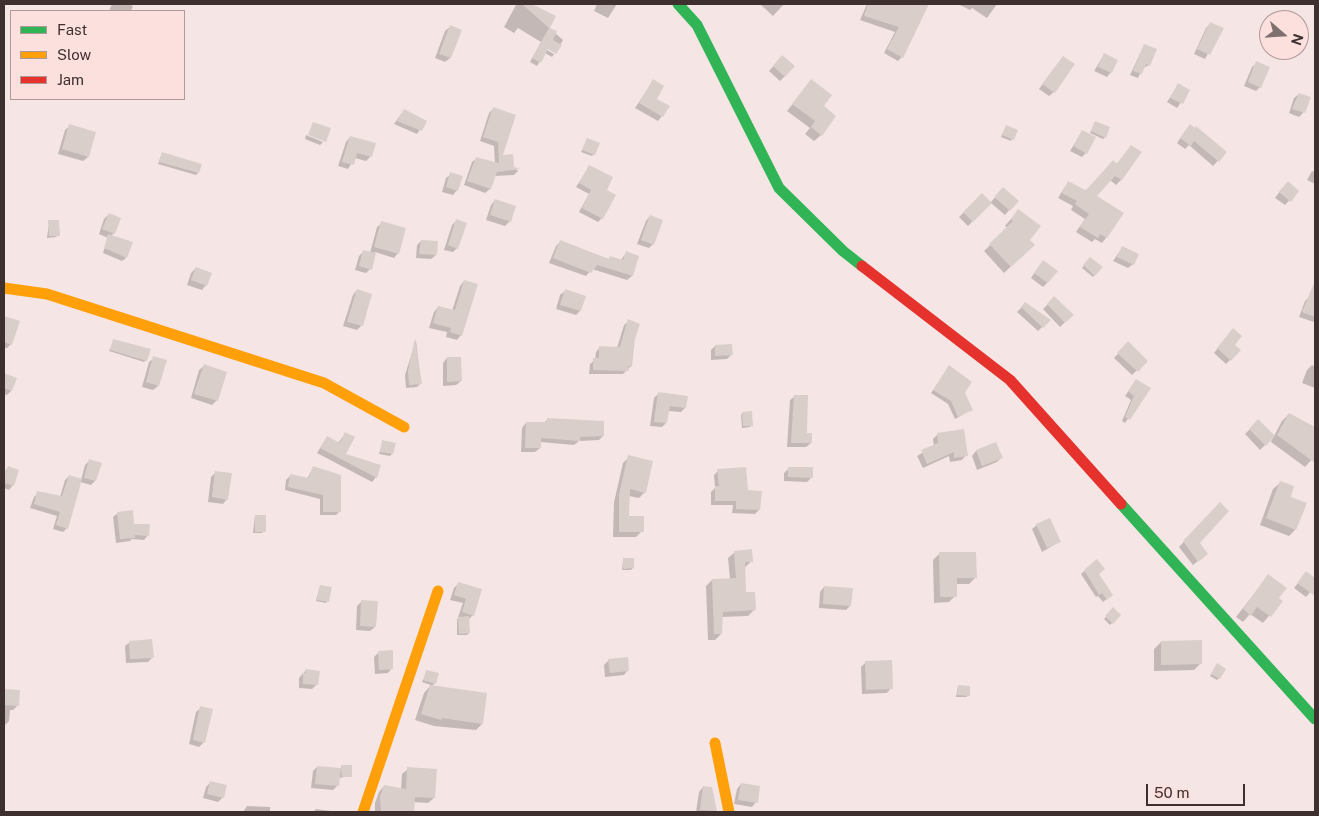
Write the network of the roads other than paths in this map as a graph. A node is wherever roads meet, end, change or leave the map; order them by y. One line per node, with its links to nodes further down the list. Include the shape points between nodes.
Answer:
1 (678, 4): 5 (street, via 697,25 779,188 842,251 1010,380)
2 (4, 288): 3 (street, via 47,294 324,383)
3 (404, 427)
4 (438, 591): 7 (street)
5 (1315, 719)
6 (715, 743): 8 (street)
7 (363, 812)
8 (729, 812)

